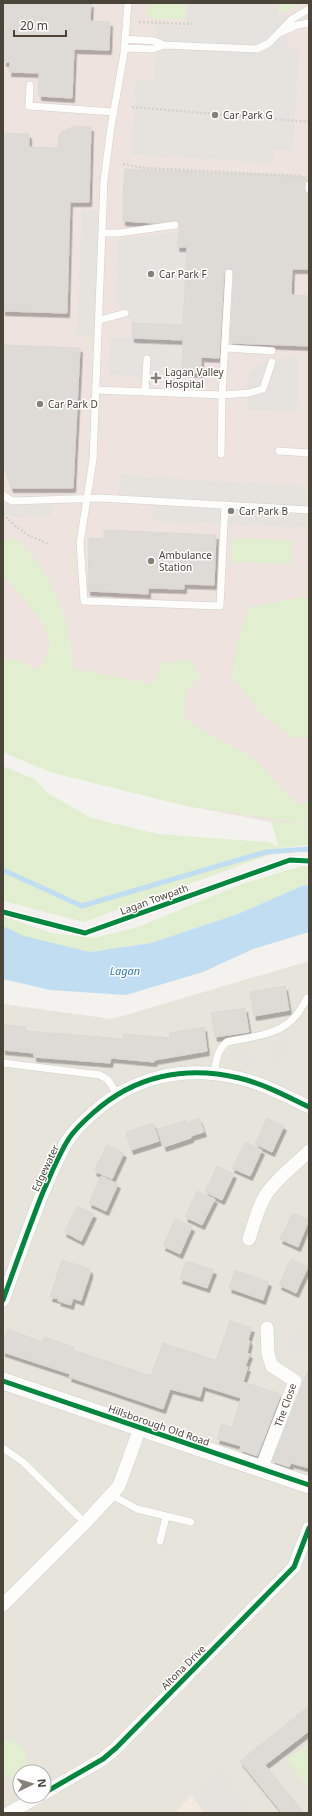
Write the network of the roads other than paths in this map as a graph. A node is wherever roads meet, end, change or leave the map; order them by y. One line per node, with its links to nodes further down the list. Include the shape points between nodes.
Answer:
1 (128, 3): 5 (lane)
2 (309, 9): 4 (lane, via 292,19)
3 (309, 23): 4 (lane, via 297,25)
4 (280, 33): 6 (lane, via 257,49)
5 (125, 39): 6 (lane, via 154,41); 7 (lane)
6 (164, 45): 7 (lane, via 153,49)
7 (124, 48): 9 (lane)
8 (30, 85): 9 (lane, via 29,106)
9 (114, 112): 13 (lane, via 104,180)
10 (309, 185): 11 (lane)
11 (309, 189)
12 (176, 226): 13 (lane)
13 (102, 233): 16 (lane)
14 (229, 273): 17 (lane)
15 (125, 313): 16 (lane)
16 (100, 320): 21 (lane)
17 (225, 348): 18 (lane); 23 (lane)
18 (272, 351)
19 (147, 359): 22 (lane)
20 (272, 362): 23 (lane, via 263,389)
21 (96, 390): 22 (lane); 28 (lane, via 93,460)
22 (145, 392): 23 (lane)
23 (222, 395): 26 (lane)
24 (279, 451): 25 (lane)
25 (309, 453)
26 (221, 454)
27 (3, 495): 28 (lane, via 12,501)
28 (87, 499): 29 (lane); 29 (lane, via 80,543 84,601 220,606)
29 (225, 505): 30 (lane)
30 (309, 510)
31 (307, 998): 33 (lane, via 300,1012 290,1023 272,1032 227,1042 221,1046)
32 (3, 1063): 34 (lane, via 100,1076 108,1080)
33 (214, 1073): 34 (street, Edgewater, via 179,1074 157,1078); 35 (street, Edgewater, via 266,1086)
34 (117, 1094): 38 (street, Edgewater, via 85,1120 68,1139 36,1211)
35 (309, 1107)
36 (309, 1151): 37 (street, via 267,1193)
37 (248, 1239)
38 (3, 1300)
39 (267, 1328): 43 (street, The Close, via 268,1354 272,1366 295,1381)
40 (3, 1381): 41 (street, Hillsborough Old Road)
41 (140, 1428): 43 (street, Hillsborough Old Road); 45 (street, via 122,1481)
42 (3, 1448): 48 (lane, via 23,1462)
43 (261, 1469): 44 (street, Hillsborough Old Road)
44 (309, 1485)
45 (112, 1495): 46 (lane, via 137,1509); 48 (street)
46 (166, 1517): 47 (lane); 50 (lane)
47 (191, 1522)
48 (86, 1523): 51 (street)
49 (309, 1528): 52 (street, Altona Drive, via 294,1567 116,1748 103,1759)
50 (160, 1541)
51 (3, 1605)
52 (52, 1788)
53 (25, 1804): 54 (street)
54 (9, 1813)

